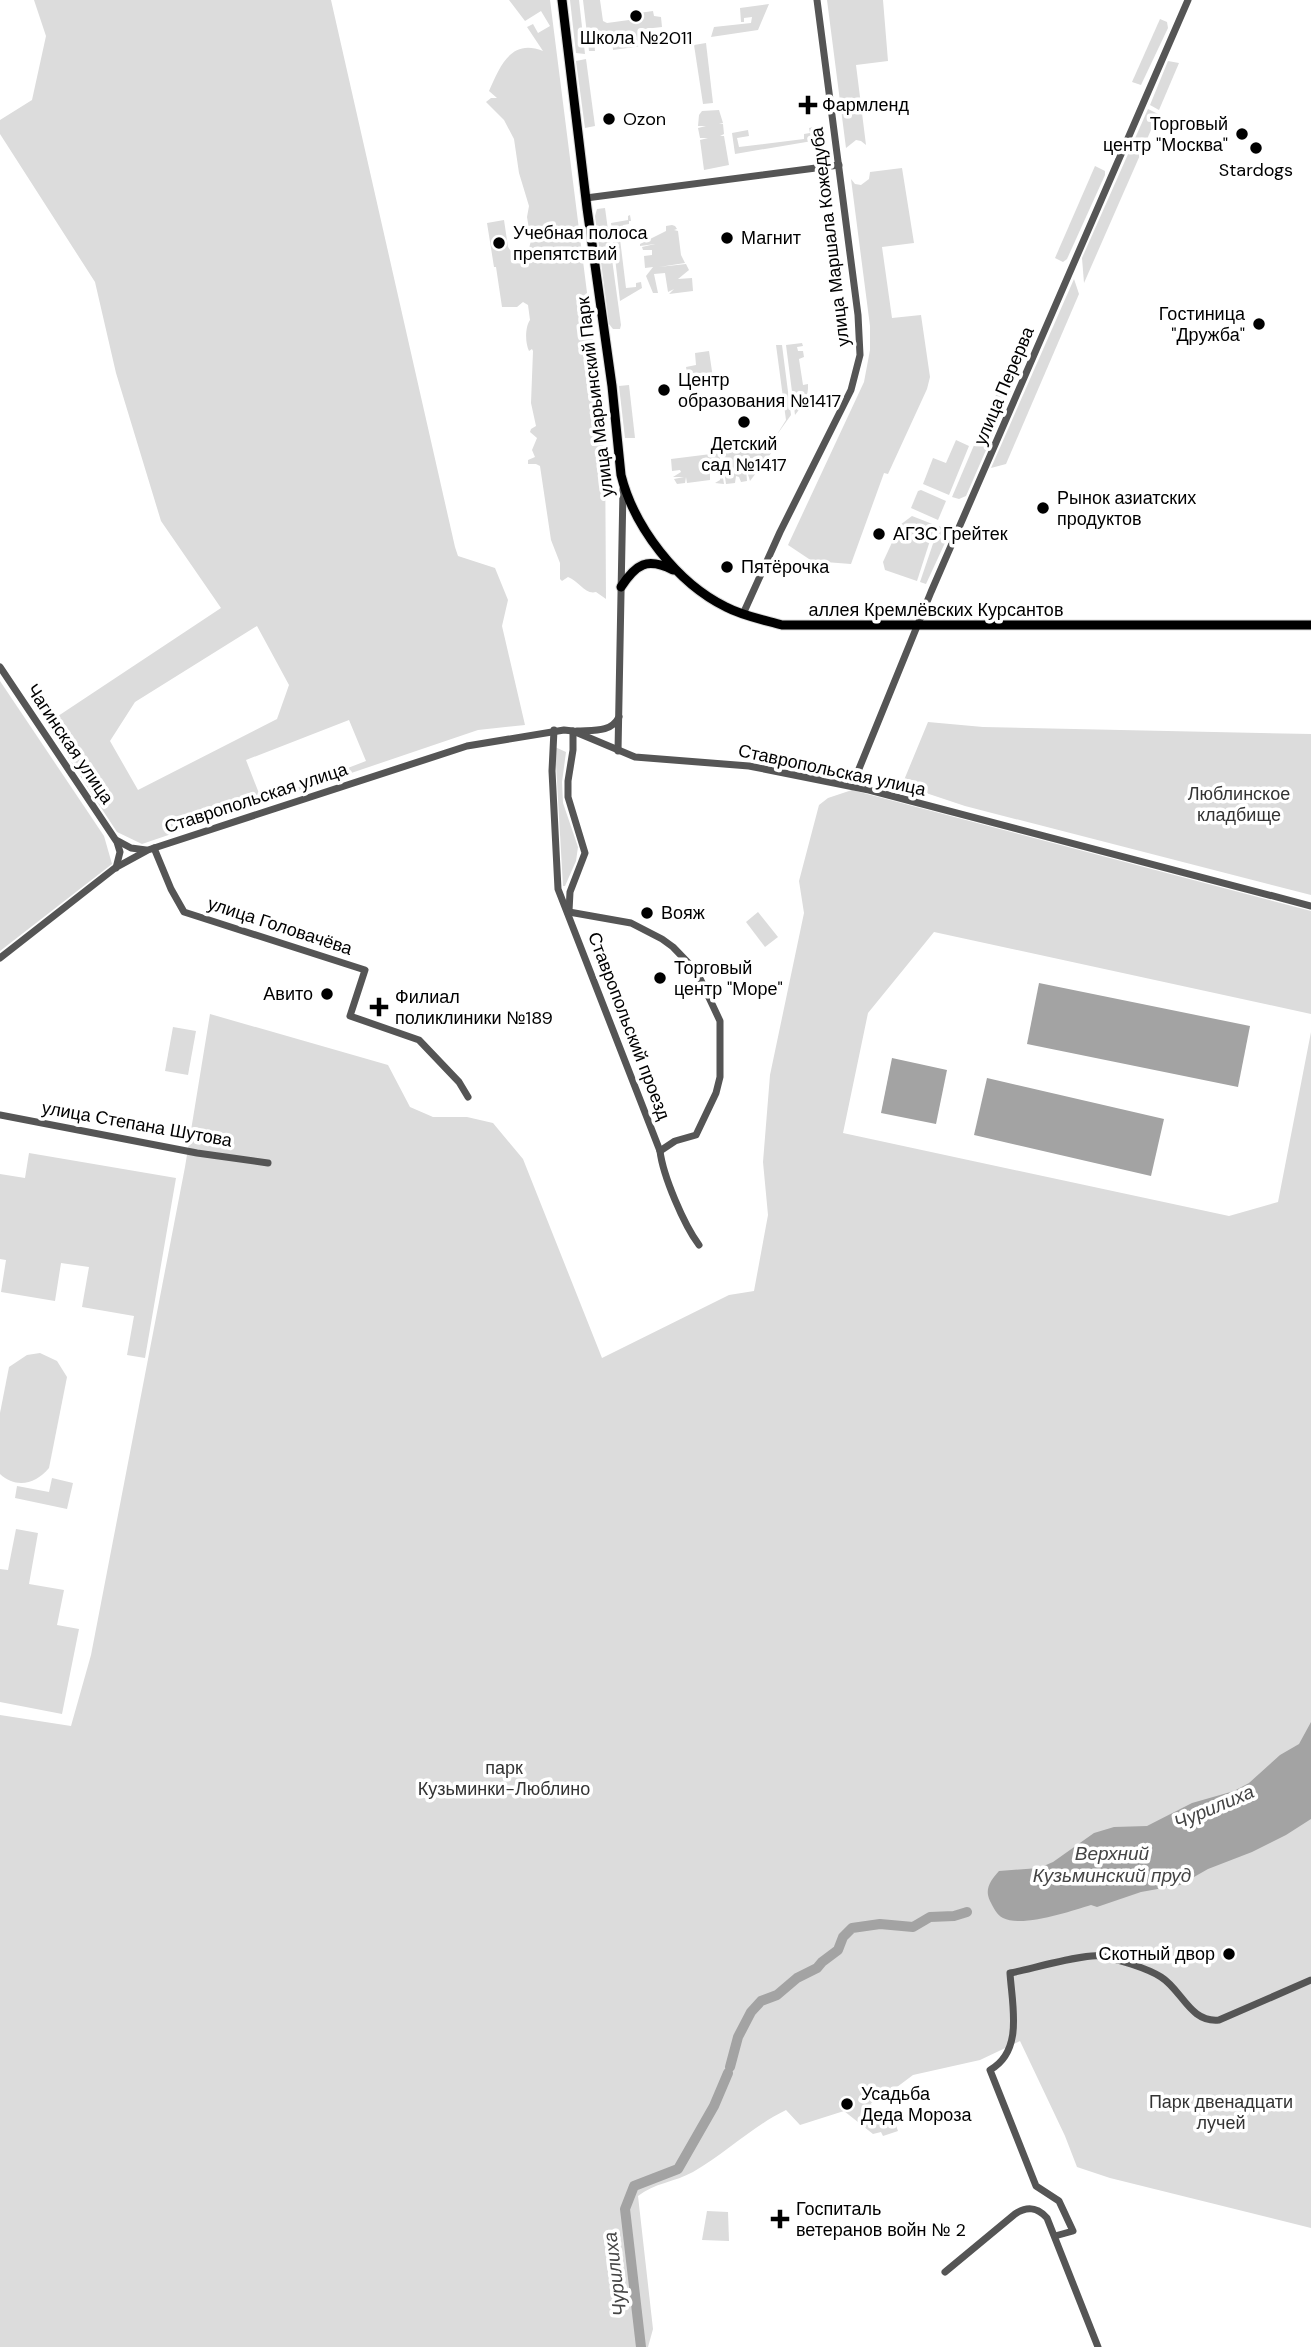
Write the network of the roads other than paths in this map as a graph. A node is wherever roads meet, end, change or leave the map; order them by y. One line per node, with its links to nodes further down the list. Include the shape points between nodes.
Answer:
1 (562, 0): 5 (main road, улица Марьинский Парк)
2 (817, 0): 4 (street, улица Маршала Кожедуба)
3 (1188, 0): 11 (street, улица Перерва)
4 (839, 165): 5 (street); 9 (street, улица Маршала Кожедуба, via 858,315 858,366)
5 (586, 198): 6 (main road, улица Марьинский Парк)
6 (623, 486): 7 (main road, аллея Кремлёвских Курсантов, via 646,530); 8 (street, улица Марьинский Парк)
7 (680, 575): 8 (main road, via 659,564 642,564); 9 (main road, аллея Кремлёвских Курсантов, via 726,608)
8 (621, 587): 13 (street, улица Марьинский Парк)
9 (743, 614): 11 (main road, аллея Кремлёвских Курсантов, via 782,625)
10 (1311, 625): 11 (main road, аллея Кремлёвских Курсантов)
11 (917, 626): 17 (street, улица Перерва)
12 (0, 667): 18 (street, Чагинская улица)
13 (619, 716): 15 (street, via 609,729); 16 (street, улица Марьинский Парк)
14 (554, 730): 15 (street, Ставропольская улица); 20 (street, Ставропольская улица, via 467,746); 25 (street, Ставропольский проезд, via 558,889)
15 (573, 731): 16 (street, Ставропольская улица); 25 (street, via 568,797 584,853 570,892)
16 (618, 751): 17 (street, Ставропольская улица, via 635,757 744,766)
17 (852, 786): 24 (street, Ставропольская улица)
18 (115, 838): 19 (street, Чагинская улица); 21 (street, Чагинская улица)
19 (130, 848): 20 (street, Ставропольская улица); 21 (street); 22 (street, via 135,854)
20 (151, 849): 22 (street, Ставропольская улица); 27 (street, улица Головачёва, via 184,912 365,971 350,1016 419,1040)
21 (120, 853): 22 (street, via 123,860); 23 (street)
22 (130, 860): 23 (street)
23 (116, 869): 26 (street)
24 (1311, 906)
25 (569, 912): 29 (street, Ставропольский проезд); 29 (street, Ставропольский проезд, via 628,922 662,939 696,972 720,1021 716,1093 696,1135)
26 (0, 958)
27 (468, 1097)
28 (0, 1115): 30 (street, улица Степана Шутова)
29 (660, 1151): 31 (street, Ставропольский проезд, via 677,1203)
30 (268, 1163)
31 (699, 1245)
32 (1311, 1980): 33 (street, via 1209,2021 1195,2014 1161,1977 1097,1955 1010,1973 1014,2032 1001,2063 990,2070 1035,2186 1059,2201 1073,2231)
33 (1055, 2236): 34 (street, via 1041,2211 1023,2209); 35 (street)
34 (945, 2272)
35 (1098, 2347)

